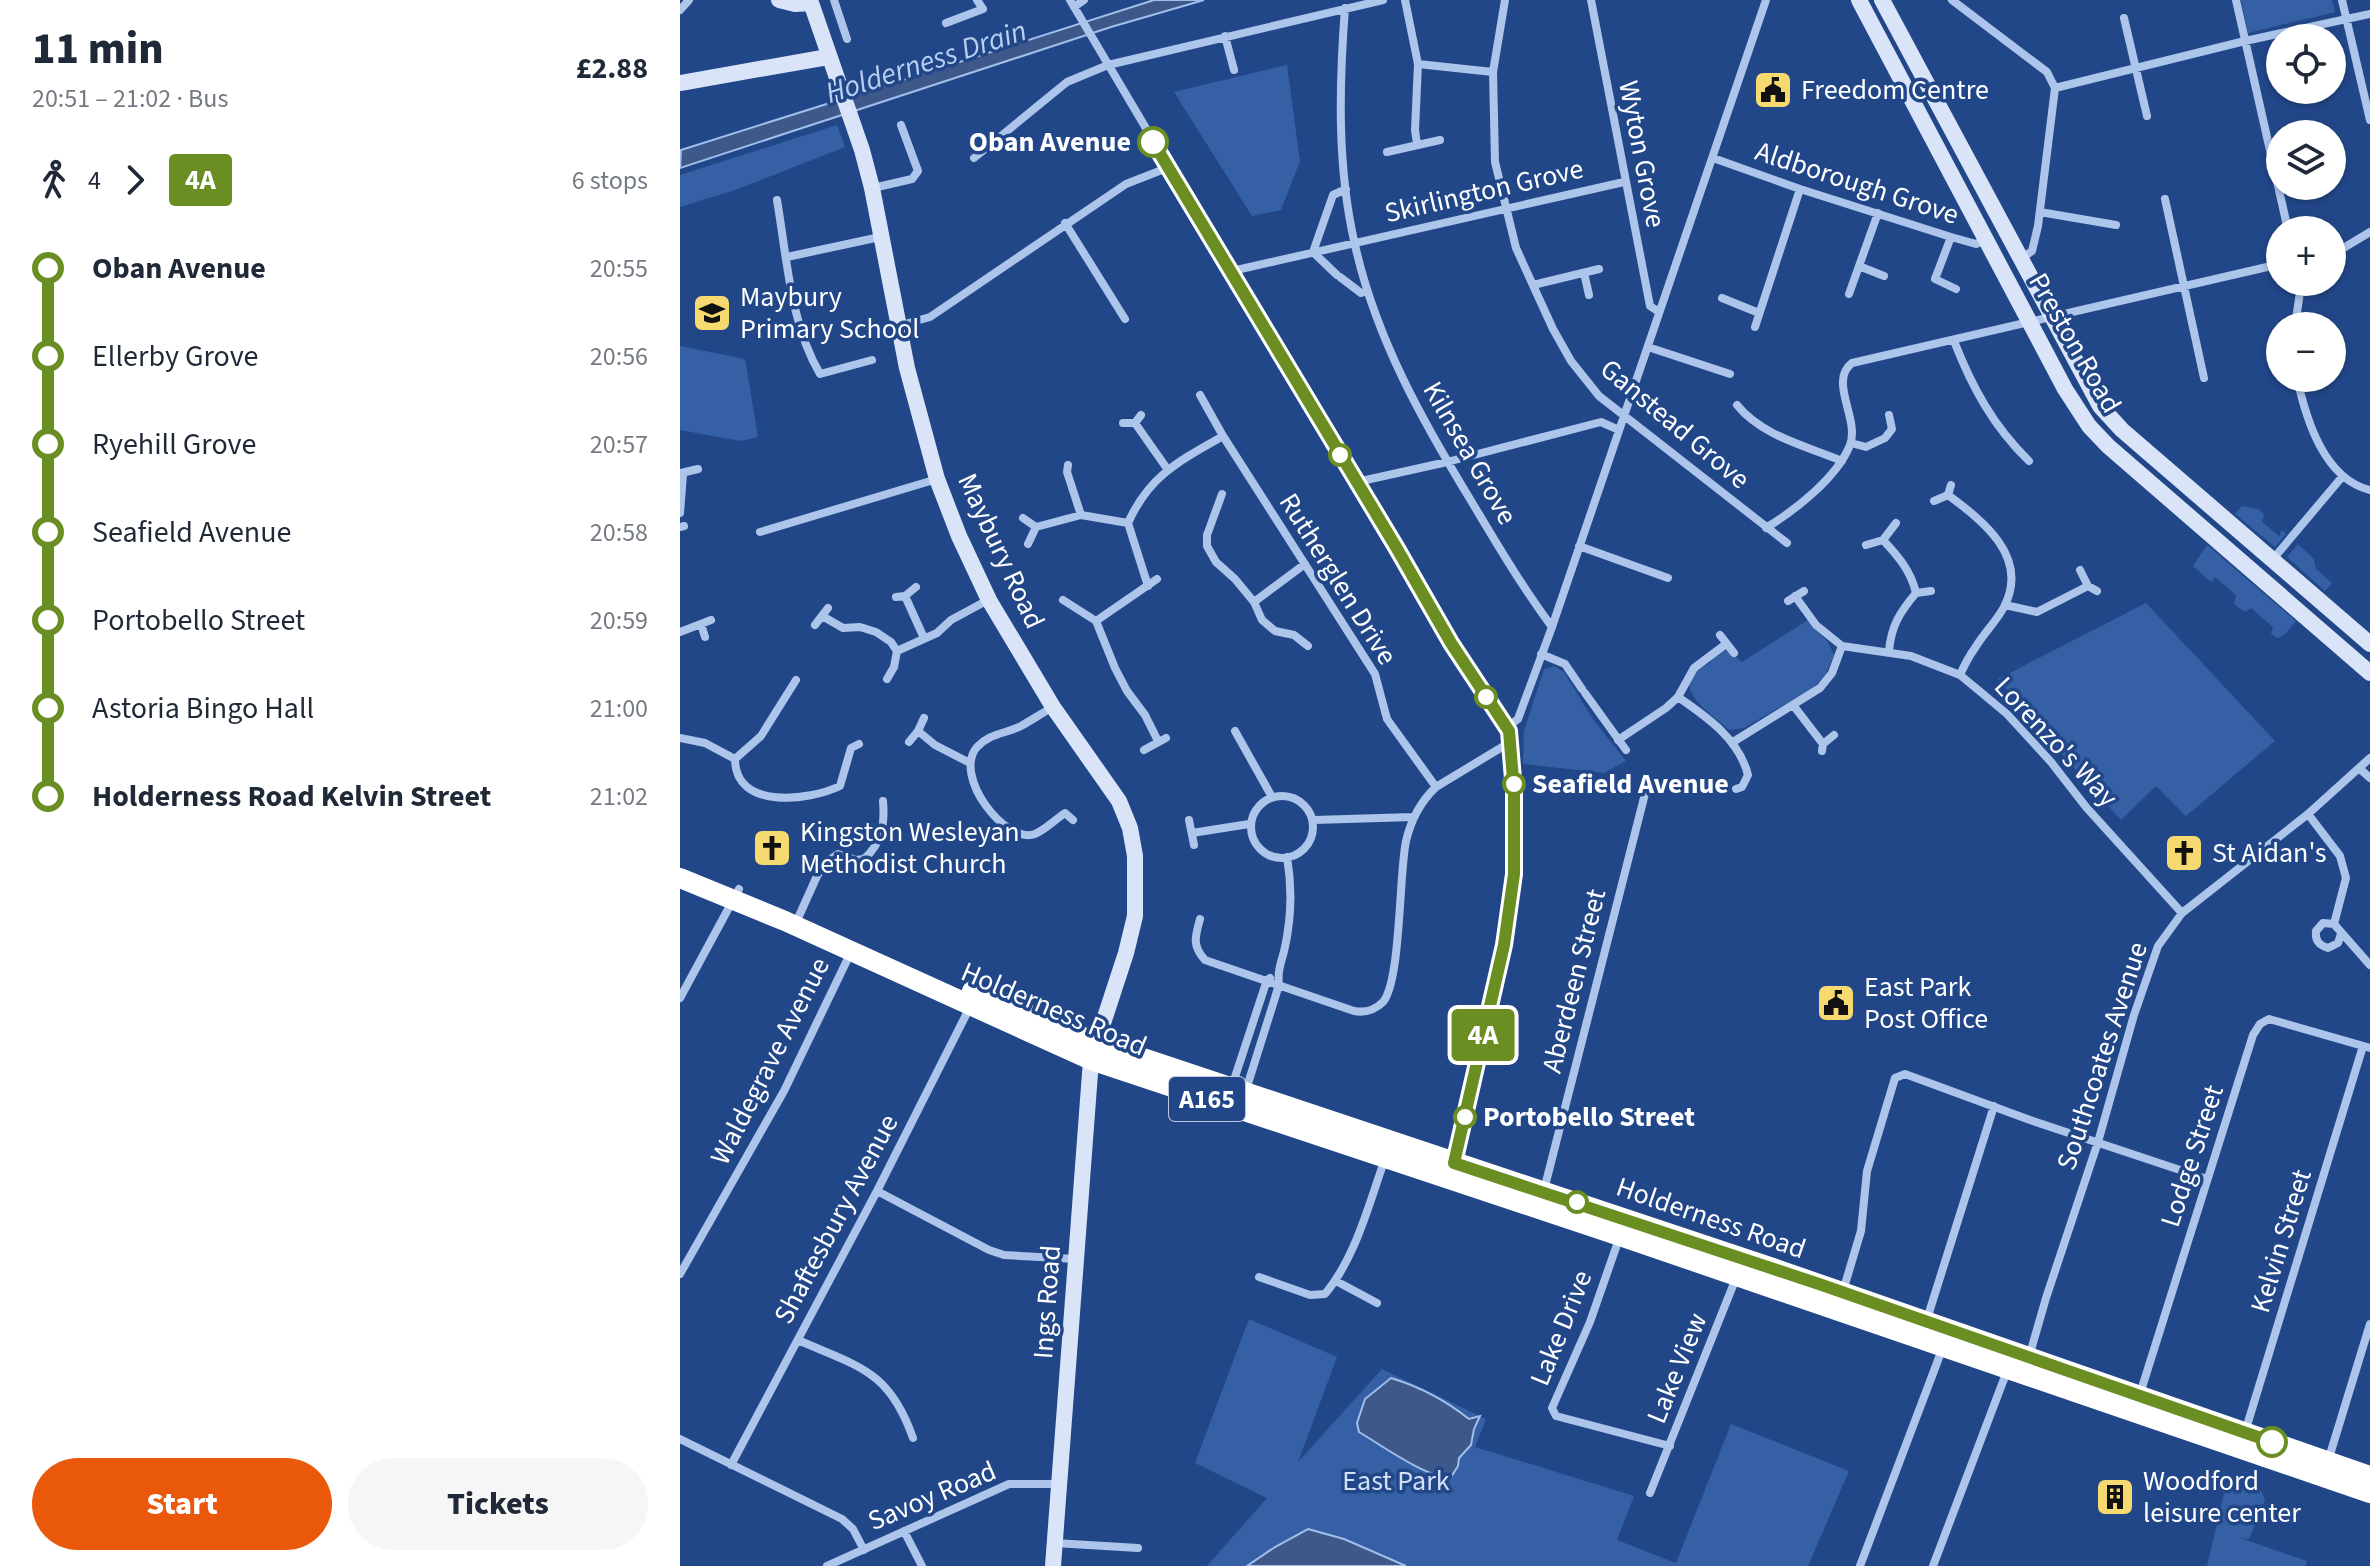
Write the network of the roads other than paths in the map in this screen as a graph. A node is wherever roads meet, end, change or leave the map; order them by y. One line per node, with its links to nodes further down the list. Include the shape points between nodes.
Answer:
1 (689, 0): 19 (street)
2 (779, 0): 16 (street)
3 (834, 0): 25 (street)
4 (977, 0): 23 (street, via 983,9)
5 (1084, 0): 17 (street)
6 (1383, 0): 18 (street)
7 (1405, 0): 28 (street)
8 (1505, 0): 32 (street, Ganstead Grove)
9 (1591, 0): 44 (street, Wyton Grove)
10 (1766, 0): 42 (street)
11 (1859, 0): 59 (street, Preston Road)
12 (1882, 0): 64 (street, Preston Road)
13 (1952, 0): 34 (street, via 2047,72)
14 (2236, 0): 26 (street)
15 (2342, 0): 22 (street)
16 (810, 2): 27 (street, Maybury Road)
17 (1072, 4): 29 (street)
18 (1345, 8): 24 (street); 46 (street, Kilnsea Grove, via 1340,100)
19 (680, 10)
20 (2370, 14): 22 (street)
21 (2124, 18): 30 (street)
22 (2347, 20): 26 (street); 36 (street)
23 (946, 23)
24 (1225, 36): 29 (street); 31 (street)
25 (847, 39)
26 (2245, 41): 30 (street); 53 (street)
27 (828, 57): 33 (street); 45 (street, Maybury Road)
28 (1418, 64): 32 (street); 39 (street)
29 (1108, 65): 41 (street, via 1067,82); 43 (street)
30 (2136, 68): 34 (street); 35 (street)
31 (1234, 70)
32 (1493, 72): 50 (street, Ganstead Grove, via 1495,162)
33 (680, 83)
34 (2055, 88): 51 (street)
35 (2147, 116)
36 (2370, 120)
37 (901, 125): 45 (street, via 918,171 912,179)
38 (1440, 140): 39 (street)
39 (1417, 144): 40 (street)
40 (1387, 152)
41 (974, 158)
42 (1713, 158): 47 (street, Aldborough Grove); 78 (street)
43 (1167, 168): 54 (street, via 1126,184); 68 (street)
44 (1624, 182): 50 (street, Skirlington Grove); 78 (street, Wyton Grove, via 1650,306)
45 (872, 188): 57 (street, Maybury Road)
46 (1346, 189): 60 (street, Kilnsea Grove); 62 (street, via 1333,195)
47 (1800, 189): 52 (street, Aldborough Grove); 79 (street)
48 (2165, 199): 72 (street)
49 (777, 200): 63 (street)
50 (1504, 209): 60 (street, Skirlington Grove); 71 (street, Ganstead Grove)
51 (2040, 212): 55 (street); 64 (street, via 2032,251)
52 (1878, 213): 58 (street, Aldborough Grove); 65 (street)
53 (2285, 216)
54 (1065, 223): 81 (street); 83 (street, via 930,317)
55 (2116, 225)
56 (2370, 232): 61 (street)
57 (880, 237): 63 (street); 83 (street, Maybury Road)
58 (1951, 237): 59 (street, Aldborough Grove, via 1976,244); 73 (street, via 1935,279)
59 (1987, 239): 82 (street, Preston Road)
60 (1354, 243): 62 (street, Skirlington Grove); 74 (street, Kilnsea Grove)
61 (2346, 247)
62 (1313, 252): 68 (street, Skirlington Grove); 74 (street, via 1354,291)
63 (787, 257): 87 (street, via 797,319 820,374)
64 (2020, 260): 80 (street, Preston Road)
65 (1859, 266): 70 (street); 75 (street)
66 (2266, 267): 72 (street)
67 (1599, 269): 69 (street)
68 (1232, 271): 108 (street)
69 (1584, 273): 71 (street); 76 (street)
70 (1884, 276)
71 (1533, 285): 94 (street, Ganstead Grove, via 1571,361)
72 (2183, 286): 80 (street); 89 (street)
73 (1956, 289)
74 (1367, 291): 101 (street, Kilnsea Grove, via 1393,361)
75 (1849, 294)
76 (1589, 295)
77 (1722, 298): 79 (street)
78 (1659, 312): 86 (street)
79 (1759, 313): 84 (street)
80 (2051, 318): 82 (street); 127 (street, Preston Road, via 2100,406)
81 (1125, 319)
82 (2031, 323): 85 (street); 160 (street, Preston Road, via 2065,389 2108,446)
83 (897, 327): 107 (street, Maybury Road)
84 (1755, 327)
85 (1954, 341): 98 (street, via 1852,363 1844,370); 100 (street, via 1976,393)
86 (1648, 347): 88 (street); 94 (street)
87 (872, 360)
88 (1730, 374)
89 (2204, 378)
90 (2300, 392): 106 (street, via 2318,442)
91 (1200, 395): 97 (street, Rutherglen Drive)
92 (1737, 405): 99 (street, via 1767,431)
93 (1889, 415): 98 (street, via 1892,429 1885,438 1866,447)
94 (1623, 417): 96 (street); 120 (street, Ganstead Grove)
95 (1123, 423): 103 (street, via 1138,419)
96 (1619, 430): 101 (street, via 1601,422); 126 (street)
97 (1223, 436): 103 (street); 128 (street, Rutherglen Drive)
98 (1851, 443): 99 (street)
99 (1842, 461): 120 (street, via 1799,505)
100 (2029, 461)
101 (1447, 462): 108 (street); 149 (street, Kilnsea Grove)
102 (698, 469): 104 (street)
103 (1168, 470): 117 (street, via 1138,500)
104 (682, 474): 114 (street)
105 (1054, 475): 115 (street, via 1068,468)
106 (2342, 477): 110 (street); 127 (street)
107 (937, 479): 121 (street); 139 (street, Maybury Road)
108 (1357, 482): 170 (street)
109 (1951, 485): 112 (street)
110 (2370, 490)
111 (1222, 494): 140 (street, via 1207,546)
112 (1948, 495): 113 (street); 141 (street, via 2004,546 2011,579)
113 (1934, 501)
114 (680, 513)
115 (1081, 515): 117 (street); 119 (street)
116 (1023, 518): 119 (street)
117 (1128, 523): 132 (street)
118 (1896, 523): 122 (street)
119 (1036, 527): 124 (street)
120 (1766, 528): 123 (street, Ganstead Grove)
121 (760, 532)
122 (1883, 540): 125 (street); 137 (street, via 1908,570)
123 (1787, 543)
124 (1028, 544)
125 (1866, 545)
126 (1579, 546): 130 (street); 149 (street)
127 (2272, 560): 153 (street, Preston Road)
128 (1305, 564): 140 (street); 188 (street, Rutherglen Drive, via 1375,674 1387,719)
129 (2080, 570): 133 (street)
130 (1668, 578)
131 (1157, 579): 132 (street)
132 (1148, 586): 146 (street)
133 (2088, 586): 136 (street); 141 (street, via 2037,612)
134 (916, 587): 152 (street, via 900,597)
135 (1931, 591): 137 (street)
136 (2097, 591)
137 (1916, 593): 157 (street, via 1898,614)
138 (1796, 596): 155 (street, via 1816,625)
139 (989, 600): 152 (street); 168 (street, Maybury Road)
140 (1254, 602): 154 (street, via 1262,620 1275,631 1294,635)
141 (2005, 605): 161 (street)
142 (828, 608): 144 (street)
143 (1065, 614): 146 (street, via 1066,602)
144 (824, 617): 148 (street); 156 (street, via 843,628 876,632)
145 (711, 620): 147 (street)
146 (1096, 621): 180 (street, via 1115,668 1162,739)
147 (701, 624): 150 (street); 151 (street)
148 (815, 625)
149 (1552, 627): 159 (street)
150 (680, 632)
151 (705, 637)
152 (924, 638): 156 (street)
153 (2370, 644)
154 (1308, 646)
155 (1842, 646): 157 (street, Lorenzo's Way); 167 (street, via 1820,688)
156 (897, 651): 162 (street)
157 (1889, 651): 161 (street, Lorenzo's Way)
158 (1734, 653): 165 (street, via 1723,640 1694,668)
159 (1541, 654): 170 (street, via 1518,719); 175 (street, via 1565,664)
160 (2370, 673)
161 (1960, 675): 204 (street, Lorenzo's Way, via 2007,714)
162 (892, 676)
163 (796, 680): 166 (street)
164 (774, 695): 166 (street)
165 (1678, 697): 175 (street); 178 (street)
166 (784, 701): 183 (street, via 761,736)
167 (1793, 705): 173 (street, via 1823,747); 178 (street)
168 (1053, 707): 184 (street, via 1018,728 992,735 975,749); 217 (street, Maybury Road, via 1119,801 1135,856 1135,916)
169 (924, 718): 171 (street)
170 (1507, 727): 176 (street)
171 (918, 731): 177 (street); 184 (street)
172 (1235, 731): 190 (street)
173 (1834, 735)
174 (680, 738): 183 (street, via 705,743)
175 (1618, 740): 181 (street)
176 (1512, 741): 188 (street); 222 (street, via 1514,874 1504,945)
177 (909, 742)
178 (1733, 742): 189 (street, via 1749,784)
179 (859, 744): 183 (street, via 851,748 840,786 798,799 769,797 746,787 735,772)
180 (1144, 750)
181 (1626, 750)
182 (2370, 758): 185 (street, Southcoates Avenue)
183 (735, 759)
184 (970, 763): 194 (street, via 978,797 1013,829 1035,834 1065,813)
185 (2359, 768): 186 (street); 192 (street, Southcoates Avenue)
186 (2370, 778)
187 (1648, 782): 225 (street, Aberdeen Street)
188 (1436, 787): 193 (street)
189 (1736, 789)
190 (1272, 797): 196 (street, via 1301,802); 197 (street, via 1258,805)
191 (883, 800): 205 (street, via 884,829 876,846 864,859 838,854 826,862)
192 (2308, 814): 204 (street, Southcoates Avenue); 207 (street, via 2340,856 2346,878)
193 (1413, 817): 196 (street); 213 (street, via 1385,1000 1361,1012)
194 (1073, 820)
195 (1189, 820): 198 (street)
196 (1314, 820): 200 (street, via 1308,845)
197 (1249, 824): 198 (street); 200 (street, via 1262,851)
198 (1192, 833): 199 (street)
199 (1194, 845)
200 (1287, 857): 211 (street, via 1290,901)
201 (680, 863): 203 (highway, Holderness Road / A165)
202 (680, 878): 203 (highway, Holderness Road / A165)
203 (737, 894): 205 (highway, Holderness Road / A165); 209 (highway, Holderness Road / A165); 214 (street)
204 (2182, 913): 220 (street, Southcoates Avenue, via 2158,946)
205 (799, 916): 215 (highway, Holderness Road / A165)
206 (1200, 919): 212 (street, via 1194,940 1205,960)
207 (2334, 924): 208 (street); 208 (street, via 2323,923 2315,938 2328,948)
208 (2341, 934): 210 (street)
209 (851, 952): 215 (highway, Holderness Road / A165); 229 (street, Waldegrave Avenue, via 784,1091)
210 (2370, 965)
211 (1277, 972): 212 (street); 213 (street)
212 (1267, 980): 213 (street); 218 (street)
213 (1279, 985): 218 (street)
214 (680, 998)
215 (973, 999): 217 (highway, Holderness Road / A165); 224 (street, Shaftesbury Avenue)
216 (2367, 1047): 223 (street, Lodge Street, via 2280,1020 2260,1024); 243 (street, Kelvin Street)
217 (1093, 1051): 218 (highway, Holderness Road / A165); 227 (street, Ings Road)
218 (1235, 1099): 221 (highway, Holderness Road / A165); 222 (highway, Holderness Road / A165)
219 (1994, 1106): 220 (street); 232 (street, via 1905,1074 1895,1078 1867,1171 1861,1231); 234 (street)
220 (2098, 1142): 223 (street); 238 (street, Southcoates Avenue)
221 (1385, 1158): 226 (highway, Holderness Road / A165); 231 (street)
222 (1454, 1163): 225 (highway, Holderness Road / A165)
223 (2207, 1179): 240 (street, Lodge Street)
224 (877, 1191): 227 (street, via 1004,1255); 236 (street, Shaftesbury Avenue)
225 (1544, 1191): 228 (highway, Holderness Road / A165)
226 (1620, 1236): 228 (highway, Holderness Road / A165); 244 (street, Lake Drive, via 1552,1408 1556,1416)
227 (1076, 1259): 248 (street, Ings Road)
228 (1740, 1267): 232 (highway, Holderness Road / A165); 237 (highway, Holderness Road / A165); 244 (street, Lake View)
229 (680, 1274)
230 (1259, 1277): 231 (street, via 1310,1295 1325,1294)
231 (1336, 1281): 233 (street)
232 (1843, 1292): 234 (highway, Holderness Road / A165)
233 (1377, 1303)
234 (1926, 1321): 238 (highway, Holderness Road / A165)
235 (2370, 1324): 246 (street)
236 (798, 1340): 241 (street, via 881,1381 904,1413); 245 (street, Shaftesbury Avenue)
237 (1943, 1347): 239 (highway, Holderness Road / A165); 258 (street)
238 (2029, 1358): 240 (highway, Holderness Road / A165)
239 (2007, 1370): 240 (highway, Holderness Road / A165); 259 (street)
240 (2137, 1404): 243 (highway, Holderness Road / A165)
241 (913, 1438)
242 (680, 1439): 245 (street)
243 (2242, 1440): 246 (highway, Holderness Road / A165)
244 (1670, 1446): 249 (street, Lake View)
245 (731, 1465): 254 (street, via 842,1519)
246 (2325, 1469): 247 (highway, Holderness Road / A165); 250 (highway, Holderness Road / A165)
247 (2370, 1476)
248 (1059, 1484): 251 (street, Savoy Road, via 1009,1484); 252 (street, Ings Road)
249 (1650, 1493)
250 (2370, 1493)
251 (904, 1531): 254 (street, Savoy Road); 256 (street)
252 (1055, 1543): 253 (street); 257 (street, Ings Road)
253 (1138, 1548)
254 (864, 1550): 255 (street, Savoy Road)
255 (827, 1566)
256 (922, 1566)
257 (1053, 1566)
258 (1860, 1566)
259 (1933, 1566)

